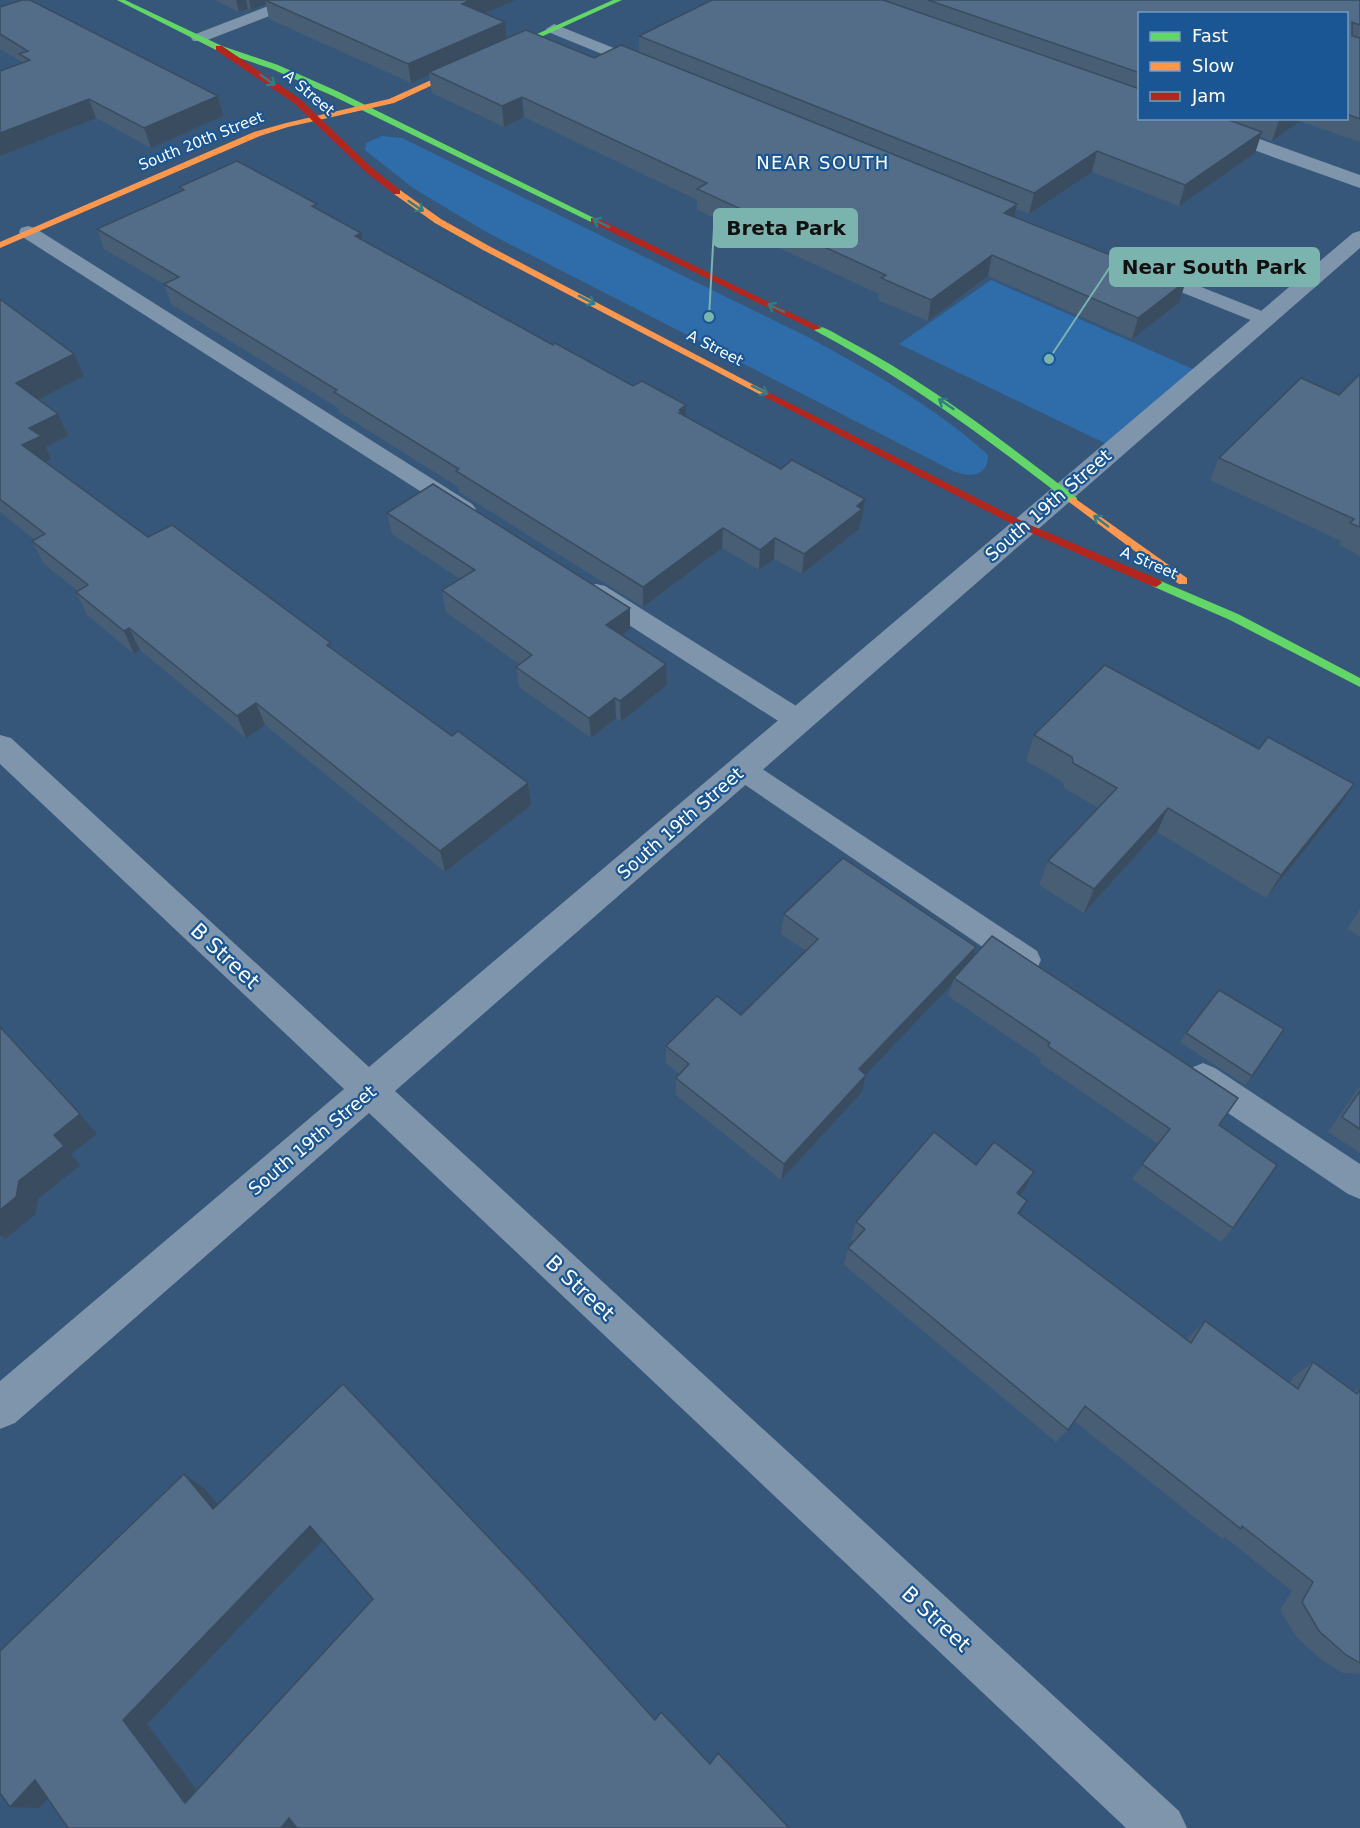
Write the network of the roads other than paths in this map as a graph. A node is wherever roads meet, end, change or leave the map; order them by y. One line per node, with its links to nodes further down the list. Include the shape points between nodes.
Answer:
1 (120, 0): 5 (main road, A Street)
2 (297, 0): 5 (lane)
3 (619, 0): 4 (main road, South 20th Street)
4 (554, 29): 7 (lane); 8 (main road, South 20th Street)
5 (199, 38): 6 (main road, A Street)
6 (219, 48): 8 (main road, A Street, via 276,67); 9 (main road, A Street, one-way to 9, via 297,101)
7 (660, 72)
8 (366, 109): 9 (main road, South 20th Street); 17 (main road, A Street, one-way to 8, via 965,417 841,340)
9 (316, 119): 12 (main road, South 20th Street, via 257,134); 19 (main road, A Street, one-way to 19, via 369,170 438,221)
10 (1188, 120): 11 (street)
11 (1360, 182)
12 (28, 232): 14 (main road, South 20th Street); 18 (lane)
13 (1360, 237): 16 (street, South 19th Street)
14 (0, 244)
15 (1133, 265): 16 (lane)
16 (1265, 319): 17 (street, South 19th Street)
17 (1063, 492): 19 (street, South 19th Street); 21 (main road, A Street, one-way to 17)
18 (482, 520)
19 (1024, 526): 21 (main road, A Street); 23 (street, South 19th Street)
20 (582, 583): 23 (lane)
21 (1234, 617): 22 (main road, A Street)
22 (1360, 683)
23 (799, 721): 25 (street, South 19th Street)
24 (0, 746): 28 (street, B Street)
25 (742, 770): 26 (lane); 28 (street, South 19th Street)
26 (1053, 978)
27 (1182, 1064): 29 (lane)
28 (370, 1091): 30 (street, South 19th Street); 31 (street, B Street)
29 (1360, 1183)
30 (0, 1408)
31 (1162, 1828)

